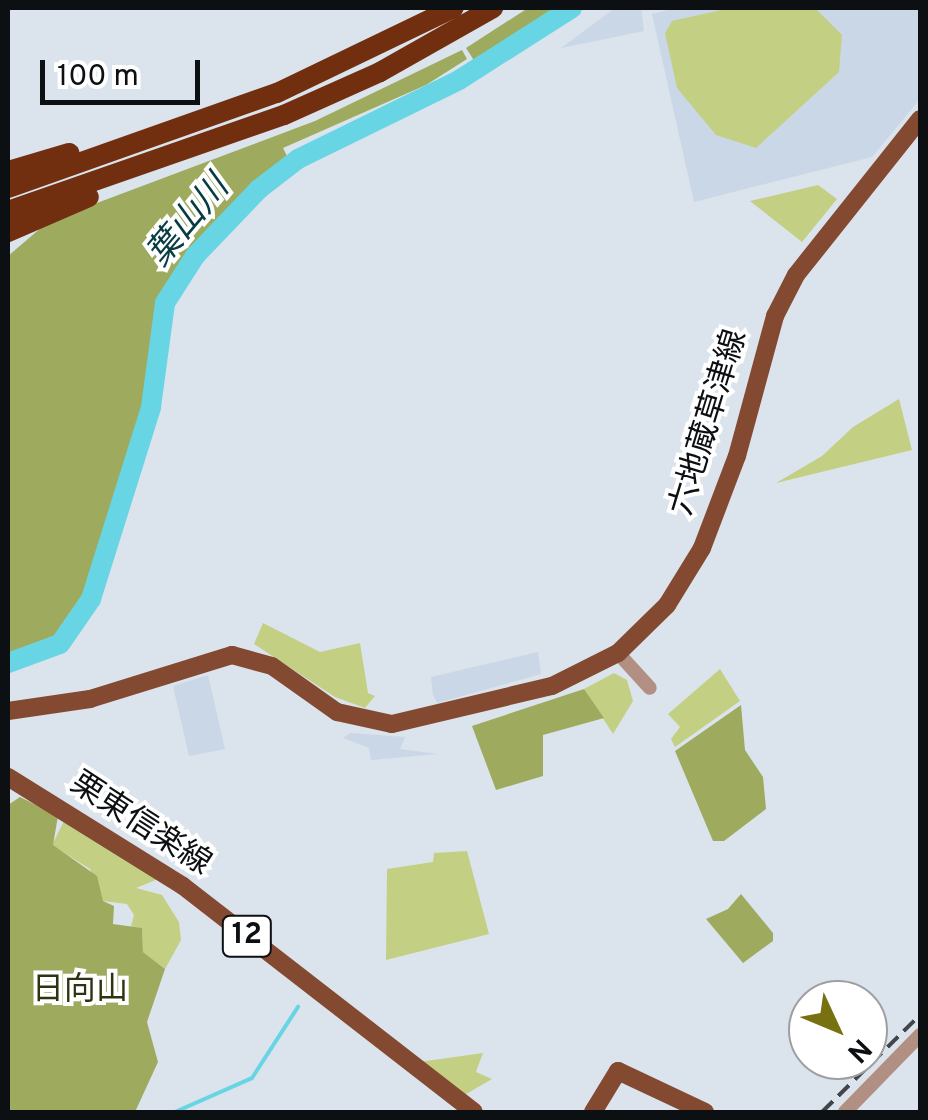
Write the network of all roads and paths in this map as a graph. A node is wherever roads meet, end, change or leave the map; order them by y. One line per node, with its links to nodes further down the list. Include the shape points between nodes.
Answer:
1 (454, 8): 5 (highway, via 369,54)
2 (493, 8): 3 (highway, via 380,72)
3 (284, 115): 8 (highway); 9 (highway)
4 (920, 119): 10 (main road, 六地蔵草津線, via 786,292 702,548 666,605)
5 (197, 123): 6 (highway, via 133,133); 7 (highway)
6 (8, 172)
7 (8, 188)
8 (8, 211)
9 (8, 232)
10 (618, 653): 11 (street); 12 (main road, 六地蔵草津線, via 552,686 392,724 337,712 272,666 232,655 90,699)
11 (650, 688)
12 (8, 711)
13 (8, 777): 15 (main road, 栗東信楽線 / 12, via 183,886)
14 (920, 1034): 18 (street)
15 (474, 1112)
16 (592, 1112): 17 (main road, via 618,1071)
17 (706, 1112)
18 (845, 1112)

